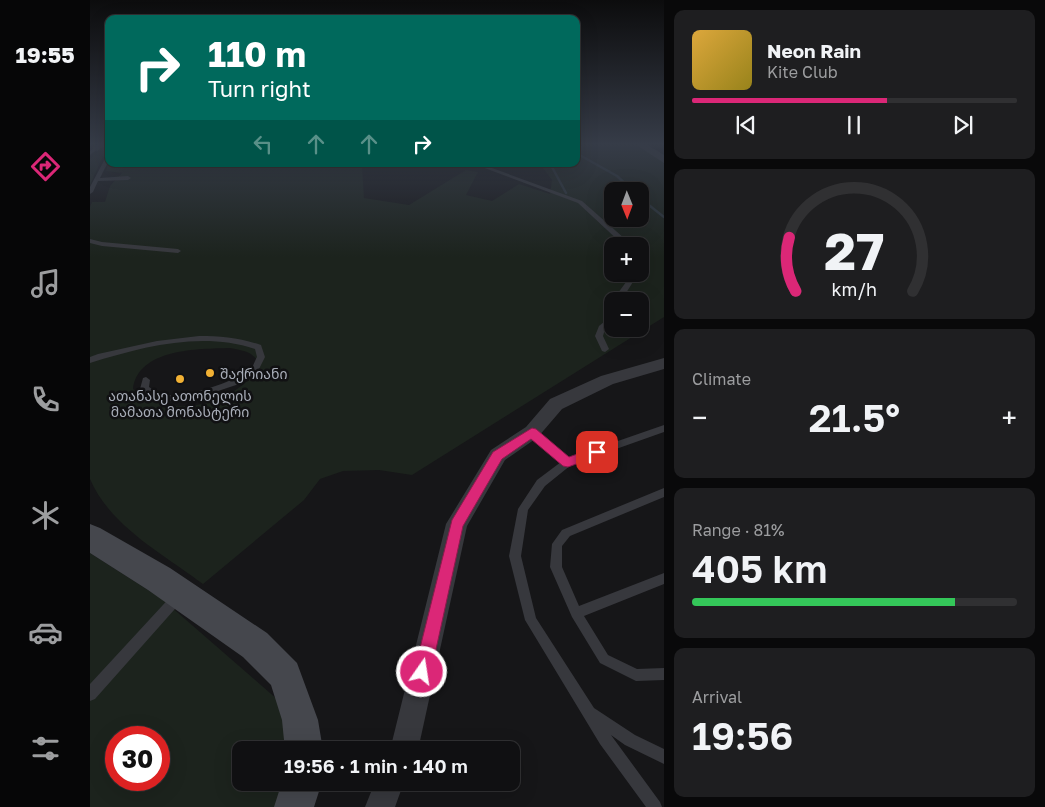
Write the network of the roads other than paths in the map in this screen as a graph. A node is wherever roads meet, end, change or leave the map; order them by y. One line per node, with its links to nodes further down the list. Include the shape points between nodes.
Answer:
1 (525, 182): 2 (lane, via 580,202)
2 (615, 237)
3 (90, 241): 4 (lane)
4 (178, 250)
5 (604, 326): 6 (lane, via 599,336)
6 (605, 348)
7 (90, 360): 9 (lane, via 162,343 210,338 243,340 258,347 261,357 255,369 239,381 184,397 166,398 144,389)
8 (664, 363): 11 (street, via 607,380 556,404)
9 (146, 380)
10 (664, 428): 12 (lane)
11 (532, 432): 12 (lane); 22 (street, via 498,455 457,524)
12 (568, 462): 20 (lane, via 541,483 523,509 514,556 531,620)
13 (664, 492): 17 (lane, via 566,533 557,544 556,567)
14 (90, 537): 16 (street)
15 (664, 578): 17 (lane)
16 (181, 593): 19 (lane); 21 (street, via 254,645 284,675 300,720)
17 (576, 613): 18 (lane, via 604,659 636,675)
18 (664, 674)
19 (90, 694)
20 (588, 712): 23 (lane); 28 (lane)
21 (303, 741)
22 (406, 741)
23 (664, 758)
24 (299, 791): 26 (street)
25 (386, 791): 27 (street)
26 (294, 807)
27 (380, 807)
28 (655, 807)

